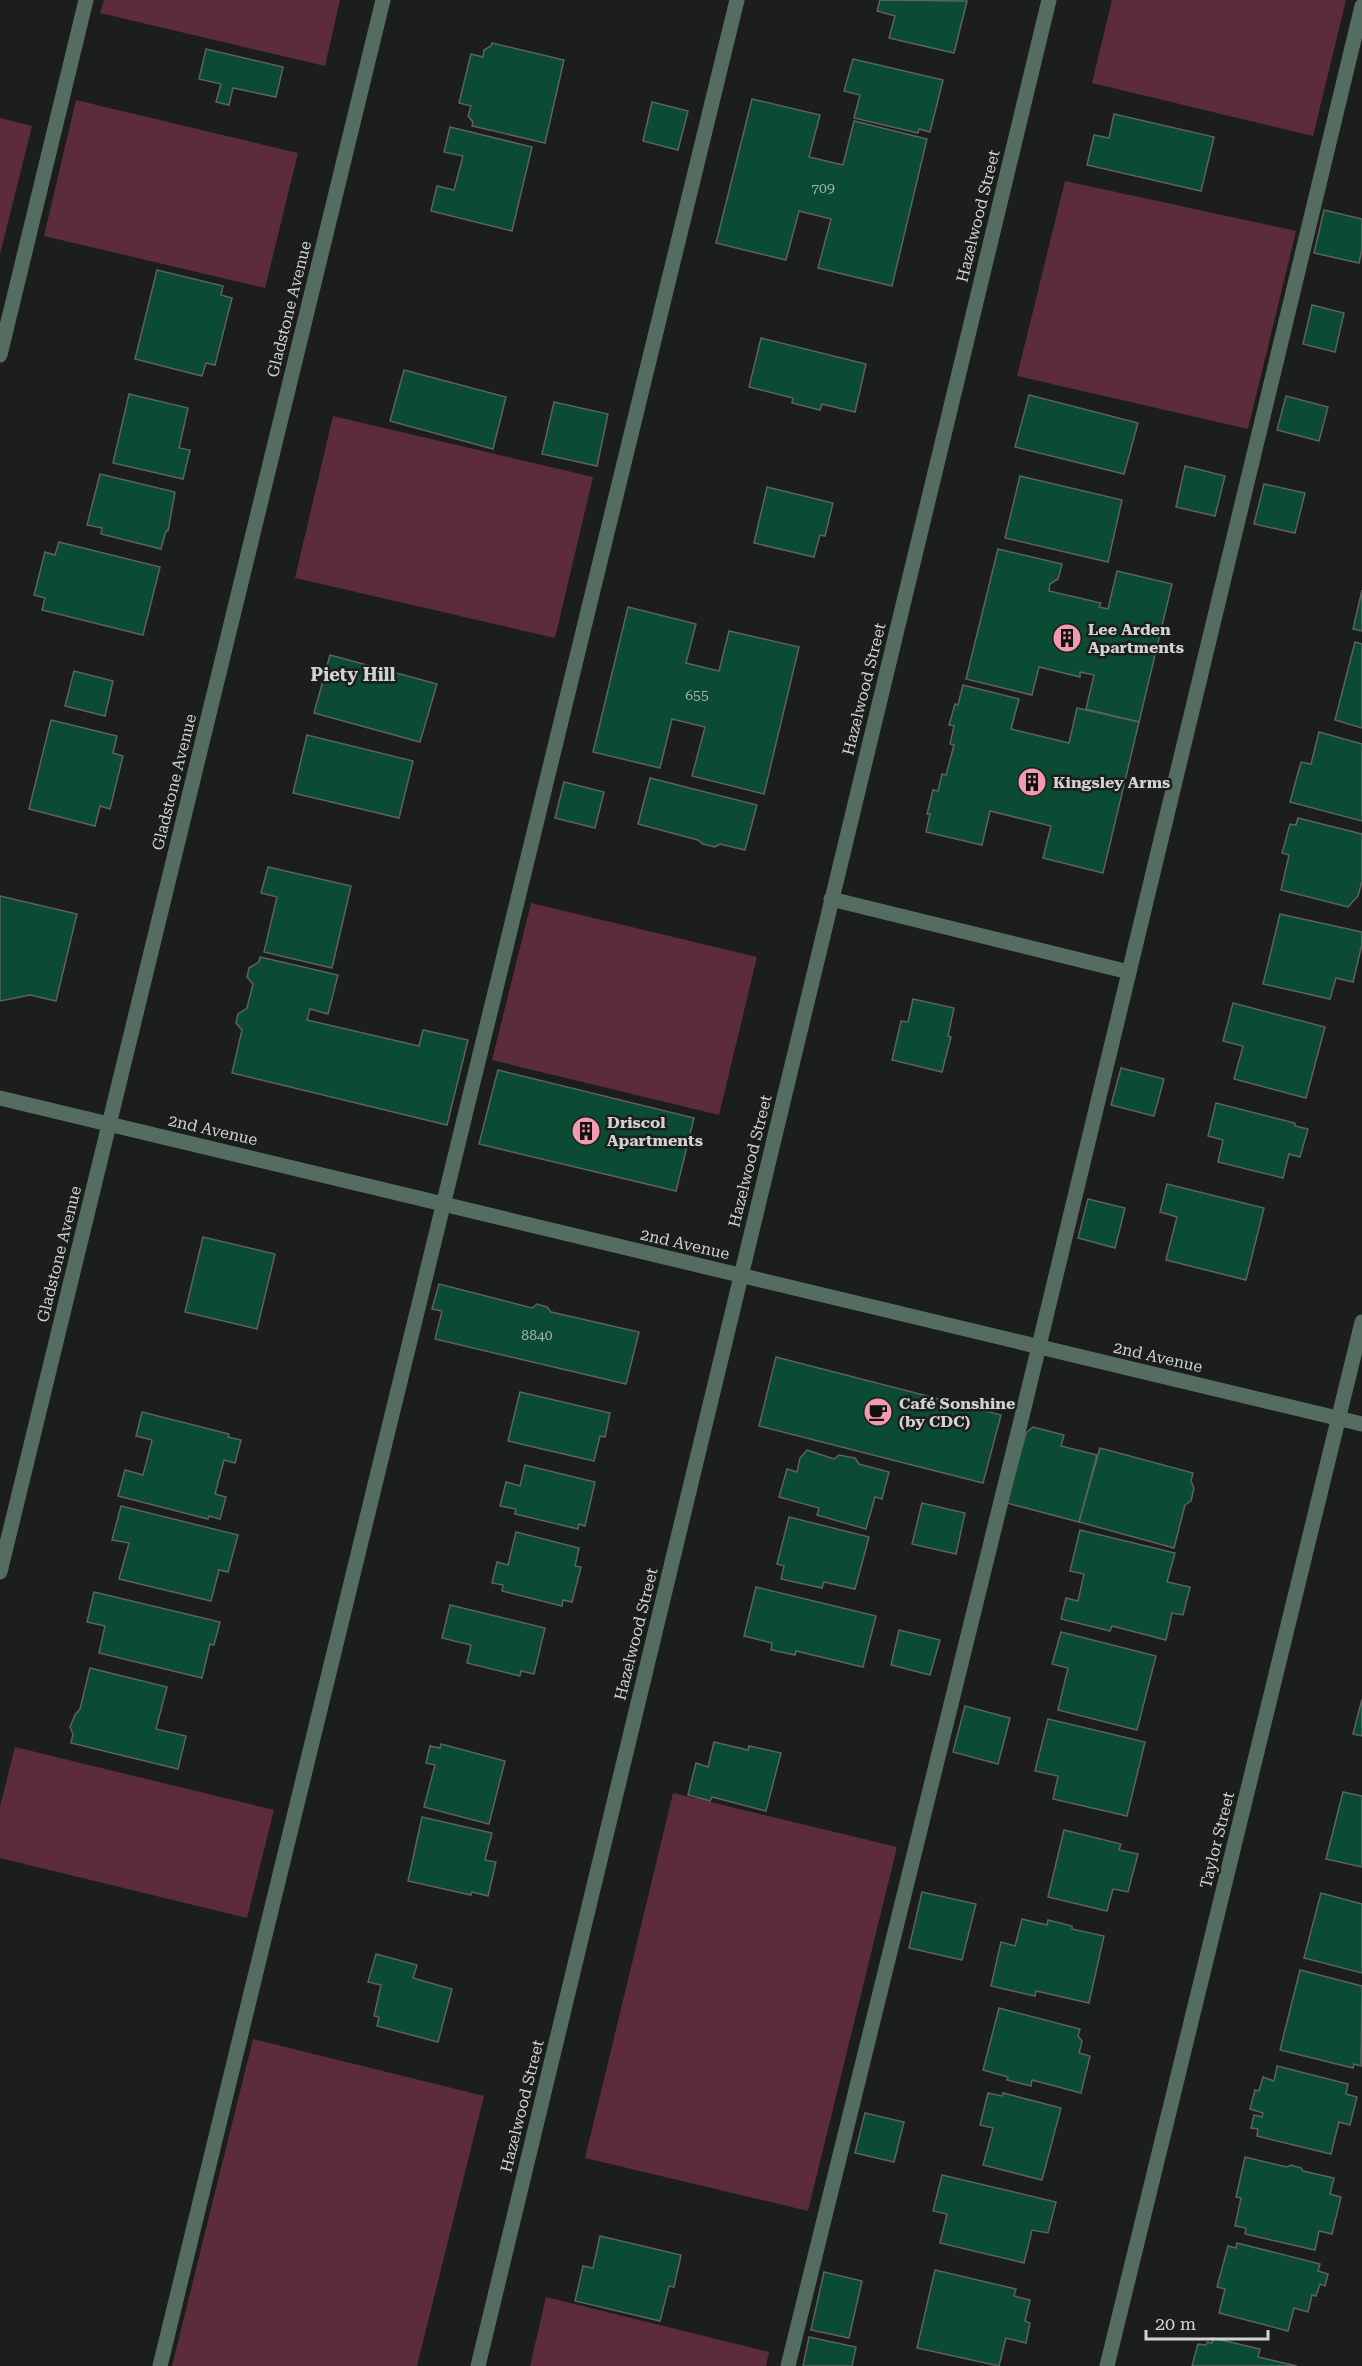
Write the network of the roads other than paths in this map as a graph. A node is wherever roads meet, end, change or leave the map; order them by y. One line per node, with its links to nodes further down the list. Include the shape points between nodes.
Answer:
1 (86, 0): 6 (street)
2 (383, 0): 10 (street, Gladstone Avenue)
3 (737, 0): 11 (street)
4 (1049, 0): 7 (street, Hazelwood Street)
5 (1362, 6): 8 (street)
6 (0, 355)
7 (831, 899): 8 (street); 12 (street, Hazelwood Street)
8 (1129, 972): 14 (street)
9 (0, 1098): 10 (street, 2nd Avenue)
10 (109, 1124): 11 (street, 2nd Avenue); 17 (street, Gladstone Avenue)
11 (442, 1203): 12 (street, 2nd Avenue); 18 (street)
12 (741, 1275): 14 (street, 2nd Avenue); 19 (street, Hazelwood Street)
13 (1362, 1322): 15 (street, Taylor Street)
14 (1038, 1347): 15 (street, 2nd Avenue); 20 (street)
15 (1338, 1418): 16 (street, 2nd Avenue); 21 (street, Taylor Street)
16 (1362, 1424)
17 (0, 1572)
18 (160, 2366)
19 (477, 2366)
20 (788, 2366)
21 (1107, 2366)

